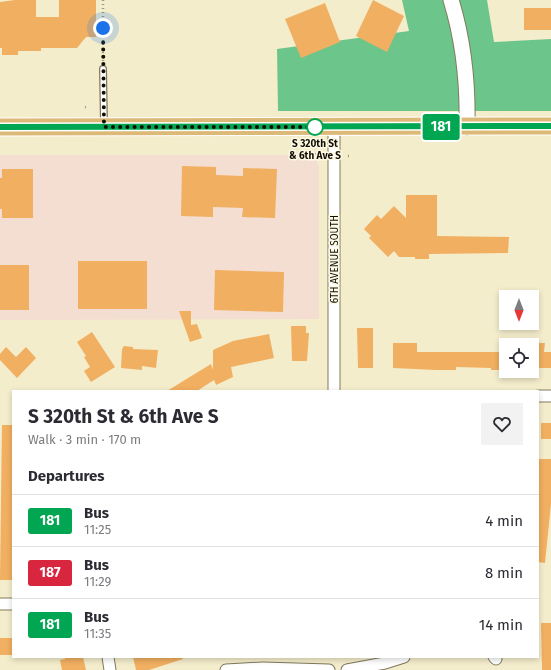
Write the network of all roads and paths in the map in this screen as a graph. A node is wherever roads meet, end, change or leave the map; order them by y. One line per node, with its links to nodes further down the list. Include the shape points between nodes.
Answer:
1 (103, 0): 3 (path)
2 (451, 0): 8 (street, via 464,52 468,91)
3 (103, 69): 6 (lane)
4 (551, 126): 8 (main road)
5 (0, 127): 6 (main road)
6 (104, 127): 7 (main road)
7 (334, 127): 8 (main road); 9 (street, 6TH AVENUE SOUTH)
8 (467, 127)
9 (334, 390)
10 (539, 396): 11 (street)
11 (551, 396)
12 (0, 604): 13 (street)
13 (12, 604)
14 (108, 658): 16 (street)
15 (401, 658): 19 (street, via 385,664)
16 (110, 670)
17 (226, 670): 18 (street)
18 (329, 670)
19 (346, 670)

